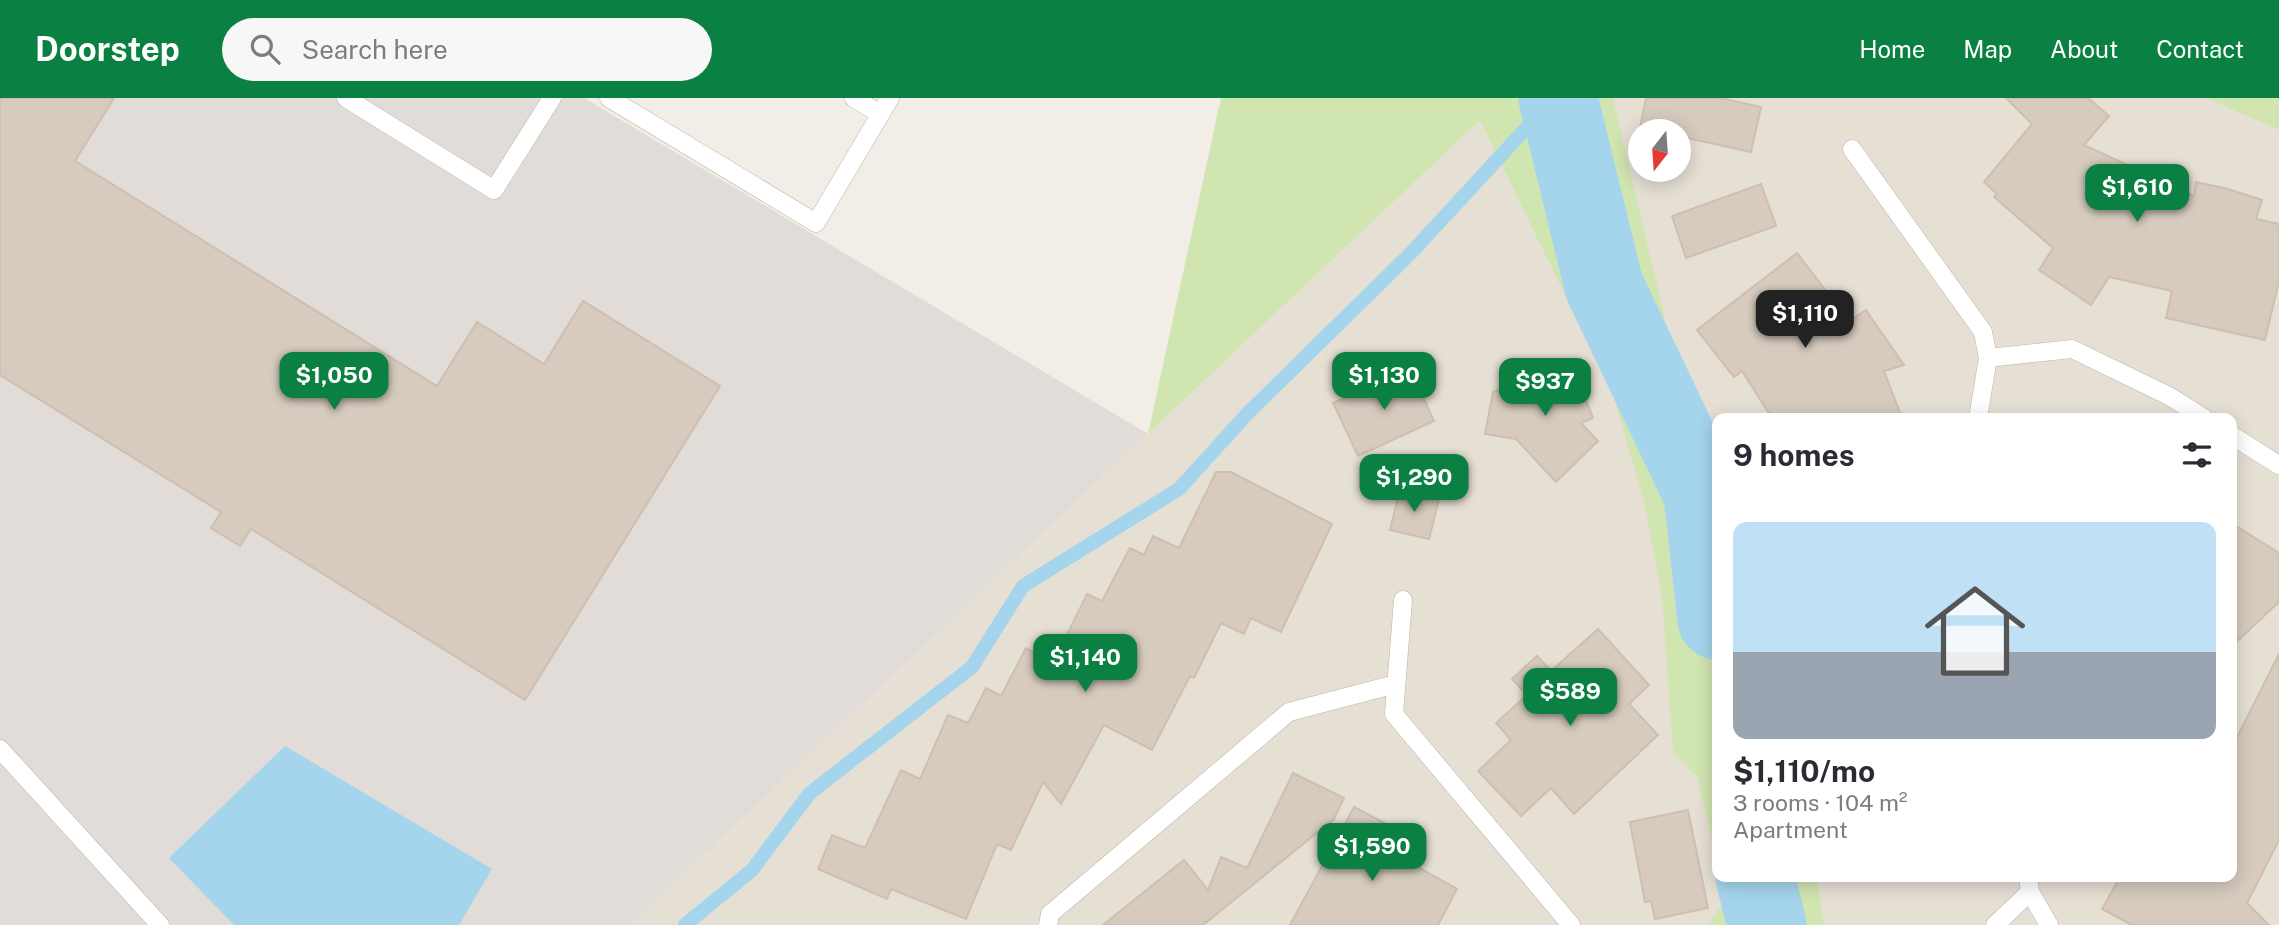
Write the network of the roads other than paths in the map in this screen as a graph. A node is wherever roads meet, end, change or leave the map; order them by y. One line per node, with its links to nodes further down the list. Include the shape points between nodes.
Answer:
1 (346, 98): 2 (lane, via 494,190)
2 (552, 98)
3 (609, 98): 6 (lane, via 816,223)
4 (854, 98): 6 (lane)
5 (890, 98): 6 (lane)
6 (880, 114)
7 (1852, 149): 8 (lane, via 1983,332)
8 (1988, 358): 9 (lane); 10 (lane, via 2072,349)
9 (1979, 413)
10 (2196, 413)
11 (2237, 439): 12 (lane)
12 (2279, 465)
13 (1403, 600): 14 (lane)
14 (1396, 684): 18 (lane, via 1289,712 1050,914); 19 (lane, via 1394,714)
15 (0, 749): 17 (lane)
16 (2029, 884): 20 (lane); 21 (lane)
17 (160, 925)
18 (1048, 925)
19 (1571, 925)
20 (1995, 925)
21 (2049, 925)

